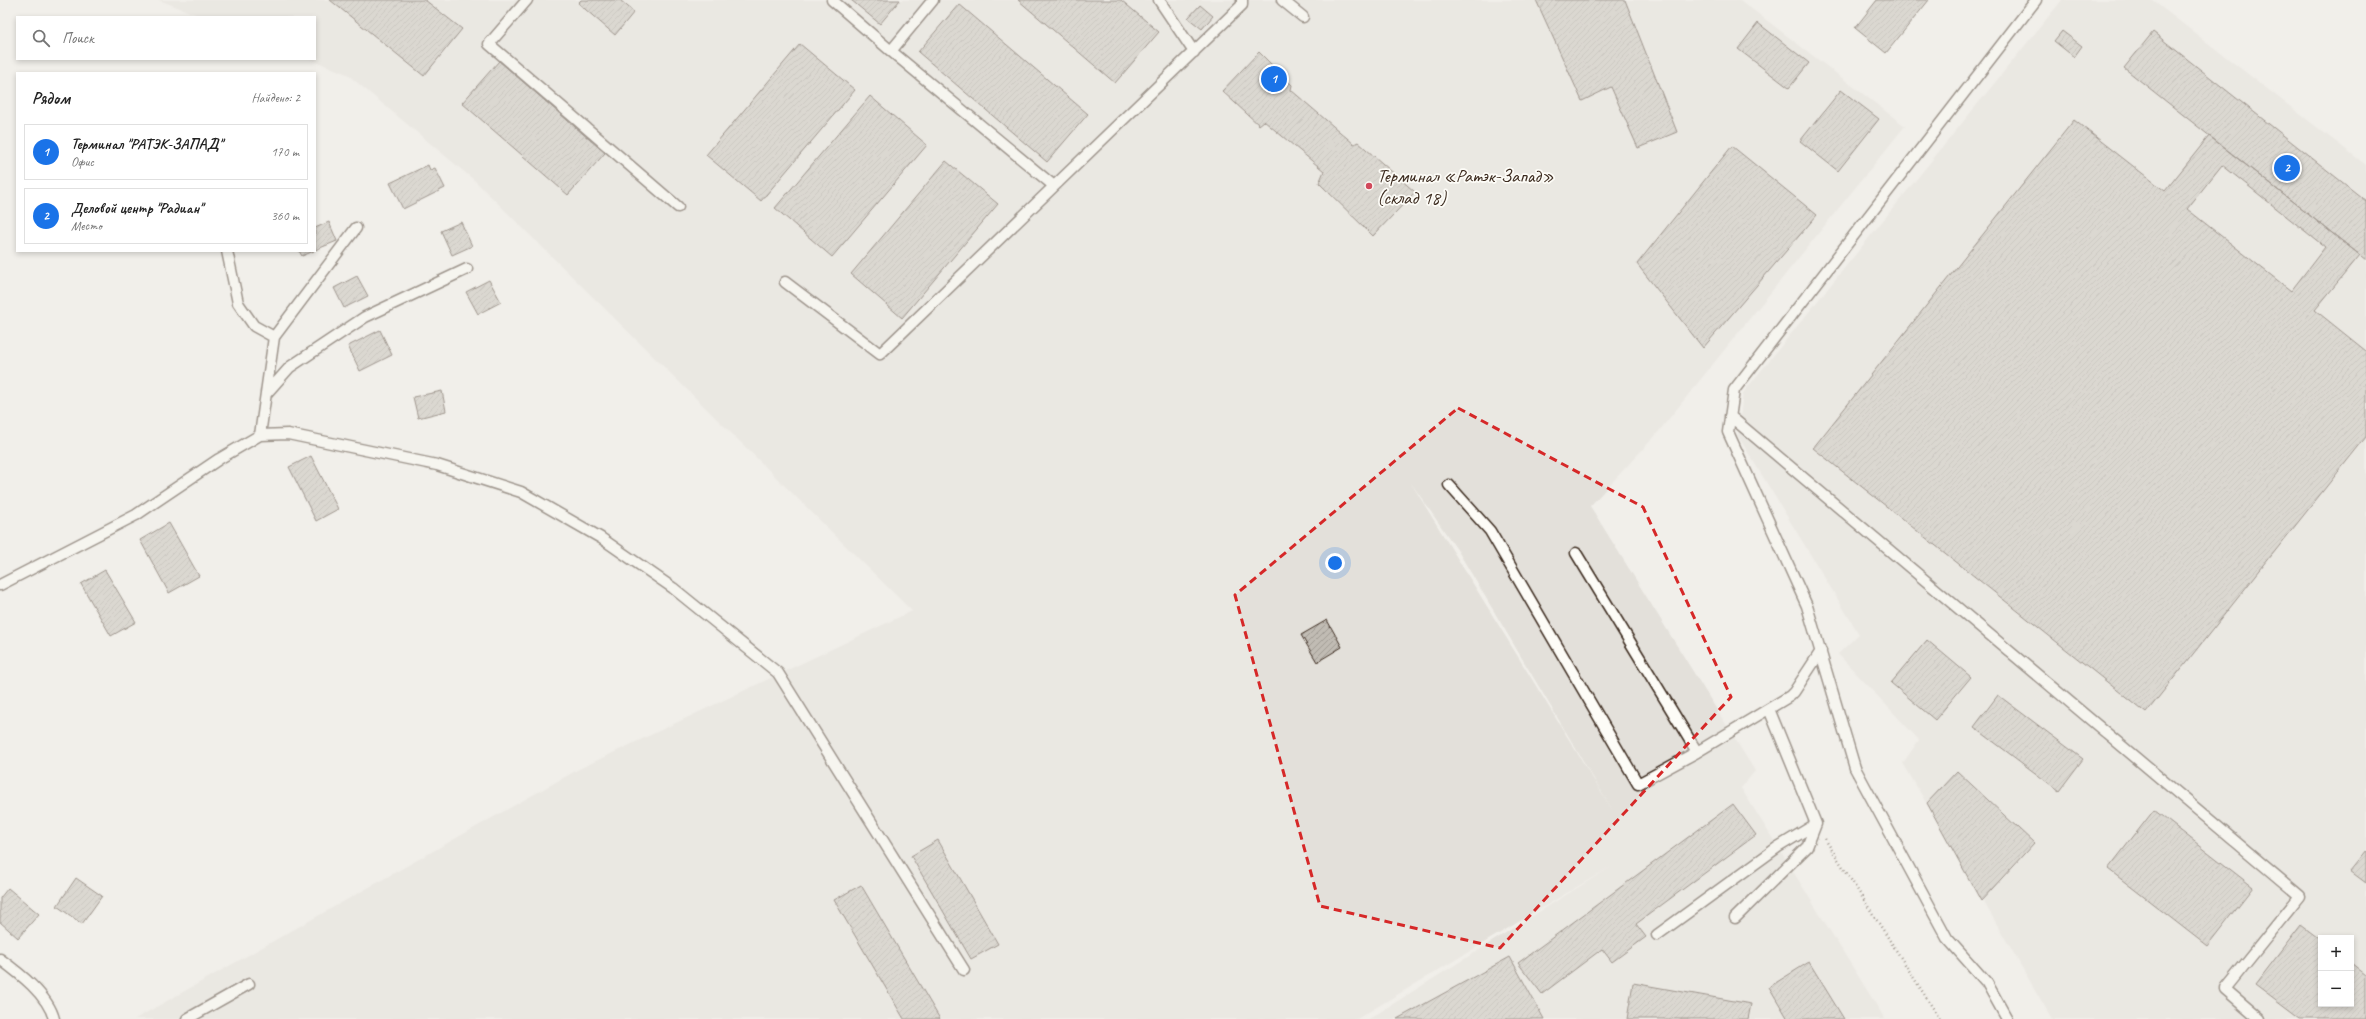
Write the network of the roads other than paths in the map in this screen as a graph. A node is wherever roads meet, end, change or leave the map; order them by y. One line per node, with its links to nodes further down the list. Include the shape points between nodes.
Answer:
1 (527, 0): 12 (lane, via 489,44)
2 (832, 0): 9 (lane)
3 (933, 0): 9 (lane)
4 (1159, 0): 10 (lane)
5 (1242, 0): 10 (lane, via 1242,5)
6 (1282, 0): 8 (lane)
7 (2036, 0): 19 (lane, via 1734,390)
8 (1303, 17)
9 (890, 51): 11 (lane)
10 (1194, 52): 11 (lane)
11 (1054, 186): 16 (lane, via 880,354)
12 (678, 207)
13 (356, 228): 17 (lane)
14 (227, 252): 17 (lane, via 238,303 254,326)
15 (467, 269): 18 (lane, via 366,316 290,367)
16 (785, 282)
17 (274, 337): 18 (lane)
18 (266, 394): 20 (lane)
19 (1730, 416): 24 (lane, via 1728,432 1807,606); 36 (lane, via 2300,896 2225,989)
20 (260, 435): 23 (lane, via 219,459 136,515); 31 (lane, via 288,434 437,465 521,492 601,538 673,588 778,673)
21 (1449, 485): 26 (lane, via 1490,531 1638,784)
22 (1576, 553): 26 (lane)
23 (0, 585)
24 (1821, 651): 25 (lane, via 1794,692); 35 (lane, via 1855,768 1947,938 1987,984)
25 (1769, 709): 26 (lane); 27 (lane)
26 (1697, 752)
27 (1816, 824): 28 (lane, via 1807,847); 29 (lane, via 1778,848)
28 (1735, 918)
29 (1657, 935)
30 (0, 959): 33 (lane, via 22,975 52,1010)
31 (964, 970)
32 (249, 984): 34 (lane)
33 (54, 1019)
34 (187, 1019)
35 (2007, 1019)
36 (2260, 1019)

